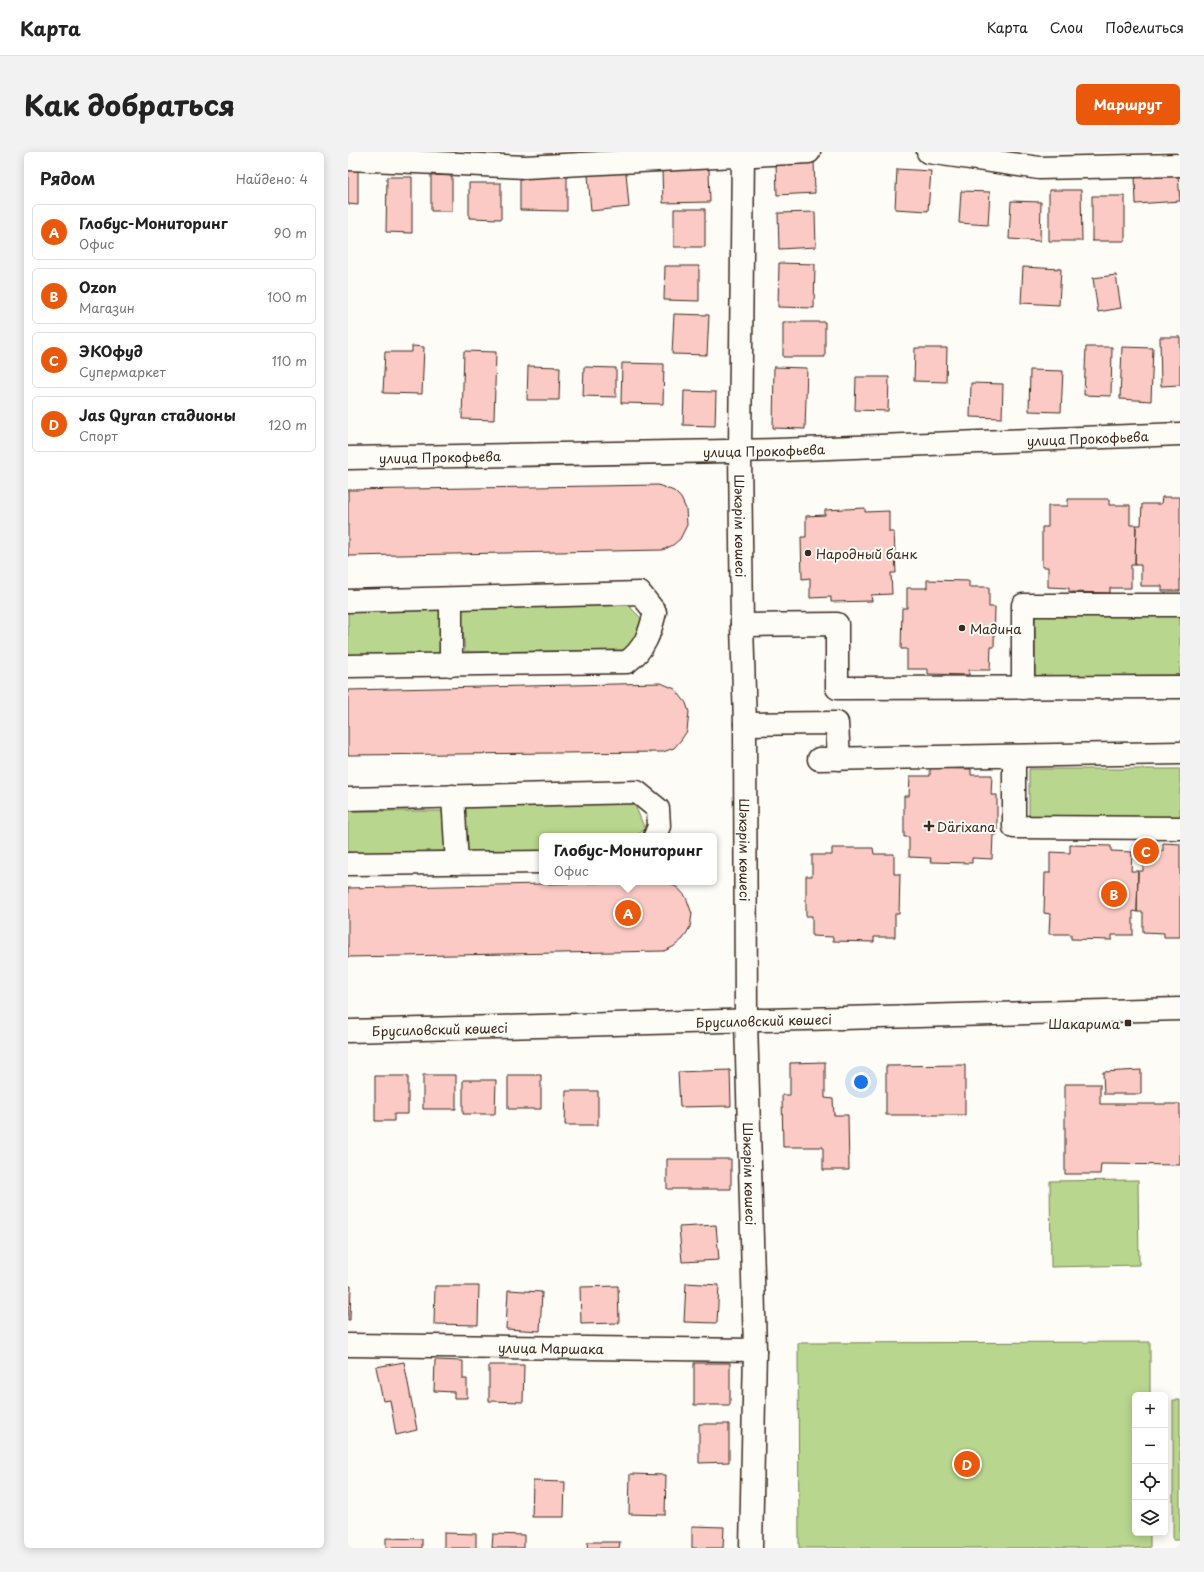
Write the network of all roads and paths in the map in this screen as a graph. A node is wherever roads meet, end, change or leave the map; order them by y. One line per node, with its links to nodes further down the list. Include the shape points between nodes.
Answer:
1 (809, 152): 3 (street)
2 (928, 152): 5 (street, via 1039,168)
3 (743, 153): 4 (street, via 525,167); 7 (street, Шәкәрім көшесі)
4 (348, 159)
5 (1180, 165)
6 (1180, 434): 7 (street, улица Прокофьева)
7 (740, 451): 8 (street, улица Прокофьева); 12 (street, Шәкәрім көшесі)
8 (348, 458)
9 (451, 599): 10 (street); 13 (street); 13 (street, via 640,593 655,612 650,632 638,654 627,662)
10 (348, 601)
11 (1180, 605): 16 (street, via 1023,605)
12 (742, 625): 16 (street, via 837,624 836,688); 17 (street, Шәкәрім көшесі)
13 (451, 665): 14 (street)
14 (348, 666)
15 (1180, 687): 16 (street)
16 (1023, 688)
17 (744, 724): 19 (street, via 837,723 829,759); 28 (street, Шәкәрім көшесі)
18 (1180, 753): 19 (street)
19 (1014, 756): 22 (street, via 1014,827)
20 (453, 796): 21 (street); 23 (street, via 637,792 658,809 659,826); 25 (street)
21 (348, 799)
22 (1180, 828)
23 (656, 833)
24 (539, 862): 25 (street)
25 (457, 863): 26 (street)
26 (348, 864)
27 (1180, 1010): 28 (street, Брусиловский көшесі)
28 (746, 1020): 29 (street, Брусиловский көшесі); 31 (street, Шәкәрім көшесі)
29 (348, 1031)
30 (348, 1345): 31 (street, улица Маршака)
31 (755, 1350): 32 (street, Шәкәрім көшесі)
32 (751, 1548)

